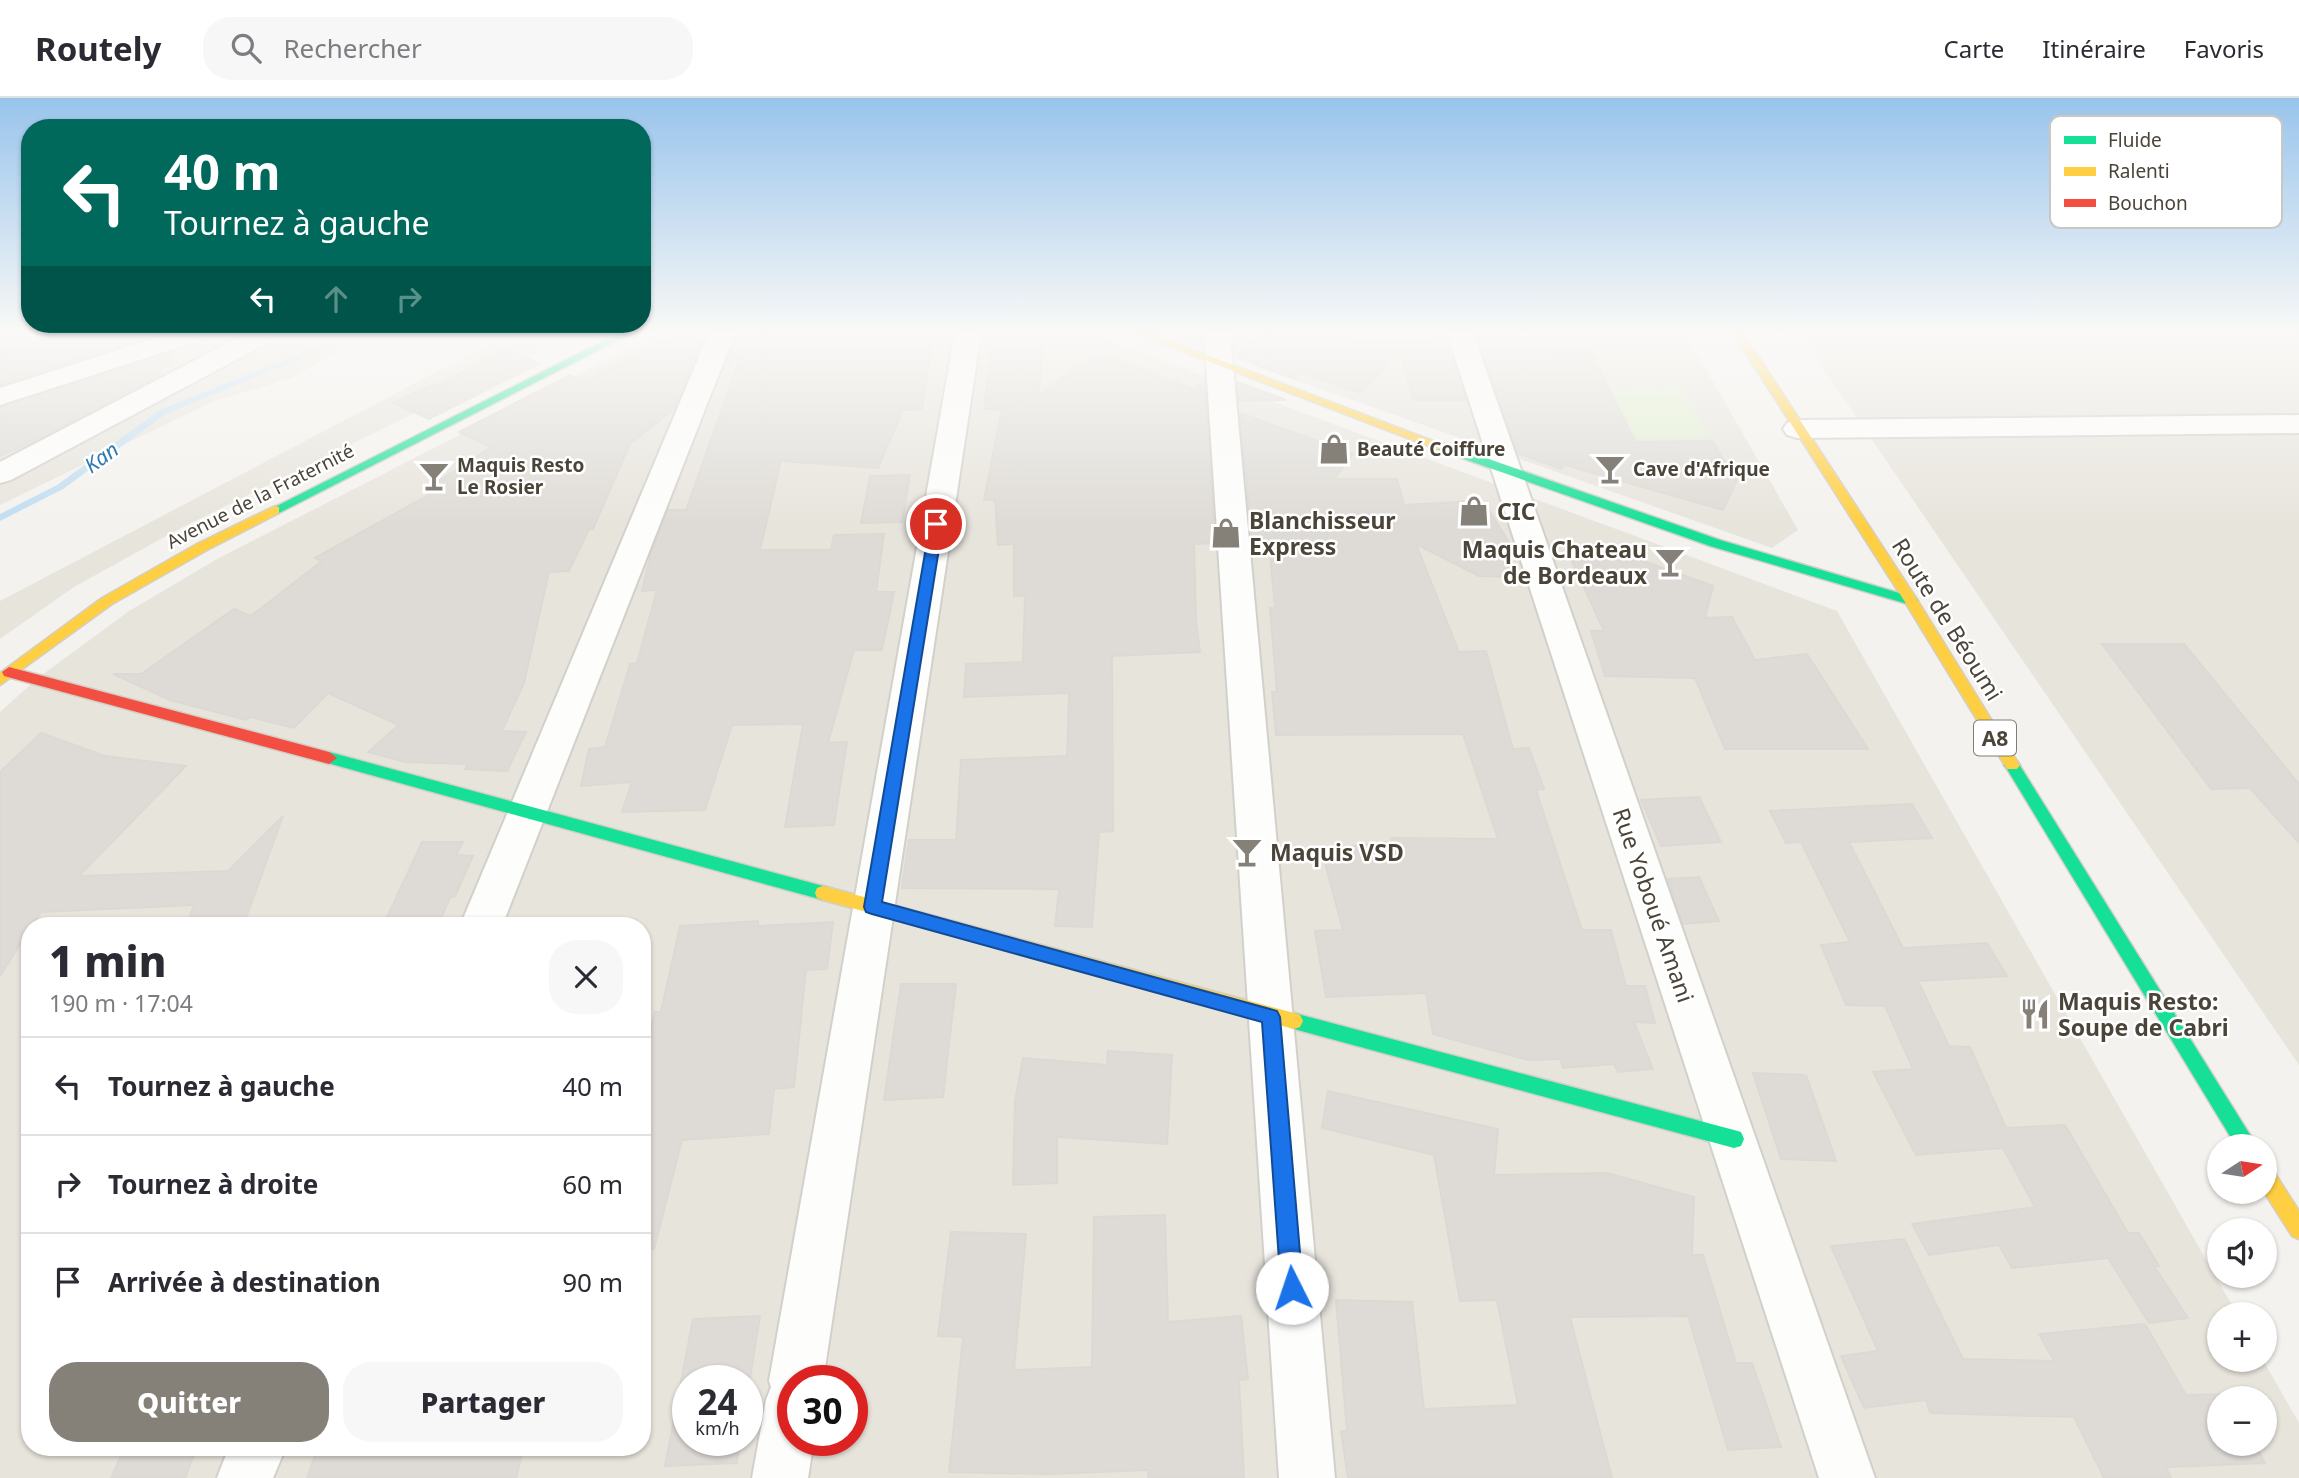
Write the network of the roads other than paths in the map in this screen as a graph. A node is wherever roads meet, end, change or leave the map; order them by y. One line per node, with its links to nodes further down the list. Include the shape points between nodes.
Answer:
1 (145, 397): 12 (street)
2 (499, 397): 14 (street, Avenue de la Fraternité, via 202,547 107,601)
3 (696, 397): 15 (street)
4 (957, 397): 16 (street)
5 (1223, 397): 18 (street)
6 (1335, 397): 11 (street)
7 (1482, 397): 11 (street, Rue Yoboué Amani)
8 (1778, 397): 10 (street, Route de Béoumi / A8)
9 (2299, 424): 10 (street)
10 (1797, 429): 13 (street, Route de Béoumi / A8)
11 (1507, 472): 13 (street, via 1808,574); 20 (street, Rue Yoboué Amani)
12 (0, 474)
13 (1911, 601): 19 (street, Route de Béoumi / A8)
14 (4, 676): 15 (street)
15 (530, 812): 16 (street); 17 (street)
16 (872, 907): 18 (street); 23 (street)
17 (485, 917)
18 (1270, 1017): 20 (street); 28 (street)
19 (2241, 1134)
20 (1734, 1139): 29 (street, Rue Yoboué Amani)
21 (2277, 1194): 22 (street)
22 (2299, 1229)
23 (799, 1365)
24 (254, 1456): 26 (street)
25 (784, 1456): 27 (street)
26 (245, 1478)
27 (780, 1478)
28 (1307, 1478)
29 (1847, 1478)

